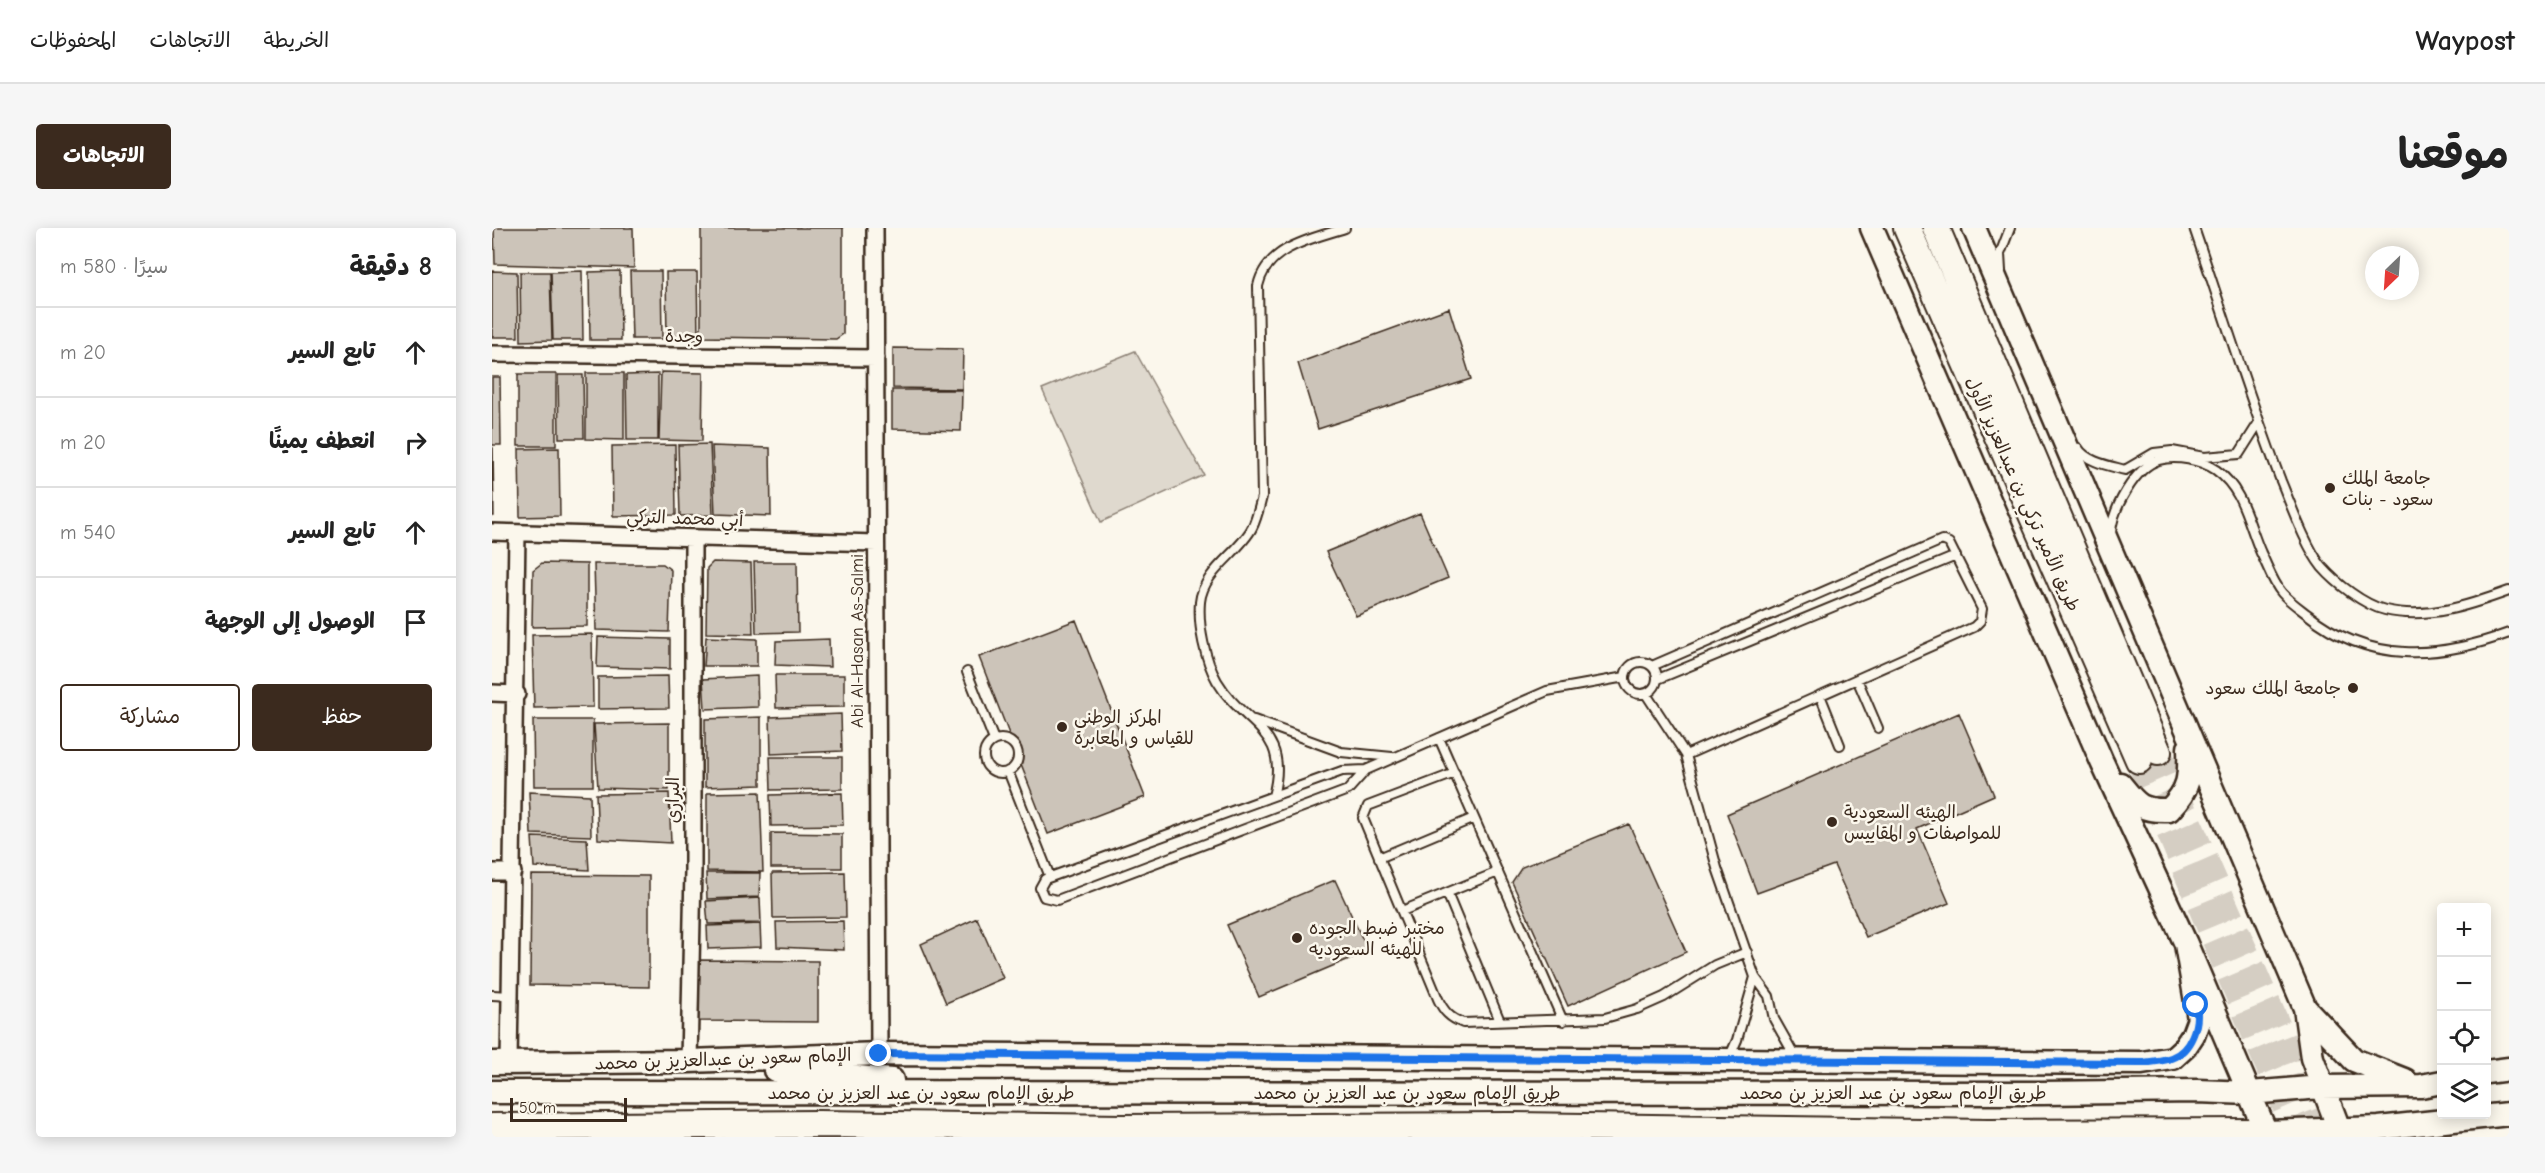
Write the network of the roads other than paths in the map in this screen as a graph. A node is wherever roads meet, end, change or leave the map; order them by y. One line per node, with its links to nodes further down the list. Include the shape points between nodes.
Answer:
1 (875, 228): 11 (street, Abi Al-Hasan As-Salmi)
2 (1345, 228): 31 (lane, via 1288,248 1273,258 1262,271 1258,286 1262,497 1252,528 1214,572 1200,600 1208,658 1218,682)
3 (1872, 228): 39 (main road)
4 (1907, 228): 5 (main road, طريق الأمير تركي بن عبدالعزيز الأول, via 2149,756)
5 (1936, 228)
6 (1974, 228): 9 (main road)
7 (2010, 228): 9 (lane, via 2000,254)
8 (2194, 228): 13 (lane)
9 (2001, 290): 12 (main road)
10 (492, 354): 11 (street, وجدة)
11 (876, 358): 17 (street, Abi Al-Hasan As-Salmi)
12 (2055, 417): 13 (lane, via 2081,453 2126,470 2154,453 2172,451 2204,457 2239,454); 19 (main road)
13 (2258, 424): 20 (lane, via 2295,516 2322,566 2356,595 2384,610 2424,614)
14 (492, 532): 15 (street, أبي محمد التركي)
15 (517, 532): 16 (street, أبي محمد التركي); 28 (street)
16 (693, 538): 17 (street, أبي محمد التركي); 64 (street, البراري)
17 (876, 543): 60 (street, Abi Al-Hasan As-Salmi)
18 (1956, 556): 22 (lane, via 1942,540); 25 (lane); 26 (lane, via 1982,609 1980,621)
19 (2113, 558): 21 (lane, via 2111,530 2116,507 2132,481 2157,460 2189,459 2216,470 2241,498 2260,551 2282,592 2324,628 2361,646 2404,653 2474,645); 34 (main road)
20 (2509, 591)
21 (2509, 633)
22 (1652, 666): 24 (lane, via 1637,662 1628,668); 25 (lane)
23 (967, 672): 35 (lane)
24 (1625, 677): 29 (lane, via 1628,687); 33 (lane, via 1547,691)
25 (1658, 679): 29 (lane)
26 (1857, 679): 30 (lane); 32 (lane)
27 (492, 693): 28 (street)
28 (517, 694): 47 (street)
29 (1646, 694): 37 (lane)
30 (1820, 695): 36 (lane); 37 (lane)
31 (1253, 719): 38 (lane, via 1341,752); 43 (lane, via 1276,757 1279,772)
32 (1878, 728)
33 (1439, 738): 38 (lane); 42 (lane)
34 (2189, 738): 39 (main road, via 2190,773 2184,795 2169,810 2150,811 2134,803); 57 (main road)
35 (994, 740): 41 (lane, via 984,756 987,765 994,772); 41 (lane, via 1012,743 1018,752 1018,761)
36 (1840, 745)
37 (1686, 755): 53 (lane, via 1717,868)
38 (1395, 758): 40 (lane)
39 (2102, 762): 52 (main road)
40 (1366, 770): 43 (lane, via 1342,771); 49 (lane, via 1348,790 1057,900 1044,897 1040,888)
41 (1008, 771): 49 (lane)
42 (1455, 773): 44 (lane); 45 (lane, via 1368,806 1363,818)
43 (1272, 796): 49 (lane)
44 (1474, 818): 45 (lane); 48 (lane)
45 (1379, 858): 51 (lane)
46 (492, 872): 47 (street)
47 (513, 872): 56 (street)
48 (1498, 872): 50 (lane); 59 (lane)
49 (1050, 877)
50 (1447, 893): 51 (lane); 58 (lane)
51 (1401, 911): 58 (lane, via 1444,1011 1463,1023)
52 (2186, 944): 63 (main road, الإمام سعود بن عبدالعزيز بن محمد, via 2199,1019 2193,1035 2173,1058 2142,1063); 73 (main road)
53 (1747, 952): 54 (lane); 59 (lane, via 1715,965 1637,1010 1605,1018)
54 (1755, 977): 61 (lane); 62 (lane)
55 (492, 995): 56 (lane)
56 (511, 996): 65 (street)
57 (2305, 1008): 68 (main road, via 2354,1060); 69 (main road, via 2312,1058)
58 (1500, 1021): 59 (lane)
59 (1563, 1021)
60 (879, 1054): 62 (main road, الإمام سعود بن عبدالعزيز بن محمد); 64 (main road, الإمام سعود بن عبدالعزيز بن محمد)
61 (1797, 1059): 62 (main road, الإمام سعود بن عبدالعزيز بن محمد); 63 (main road, الإمام سعود بن عبدالعزيز بن محمد)
62 (1728, 1060)
63 (1947, 1061): 72 (main road)
64 (689, 1062): 65 (main road, الإمام سعود بن عبدالعزيز بن محمد); 71 (main road)
65 (501, 1063)
66 (2509, 1069): 67 (main road)
67 (2491, 1071)
68 (2431, 1084): 69 (main road)
69 (2321, 1087): 73 (main road, طريق الإمام سعود بن عبد العزيز بن محمد); 77 (main road)
70 (492, 1092): 71 (main road, طريق الإمام سعود بن عبد العزيز بن محمد)
71 (1006, 1093): 72 (main road, طريق الإمام سعود بن عبد العزيز بن محمد)
72 (2097, 1093): 73 (main road, طريق الإمام سعود بن عبد العزيز بن محمد)
73 (2250, 1093): 78 (main road)
74 (2500, 1116): 77 (main road); 80 (main road)
75 (492, 1127): 76 (main road, طريق الإمام سعود بن عبد العزيز بن محمد, via 1510,1126)
76 (1988, 1132): 78 (main road, طريق الإمام سعود بن عبد العزيز بن محمد); 79 (main road)
77 (2340, 1133): 78 (main road)
78 (2267, 1135)
79 (1943, 1137)
80 (2434, 1137)

